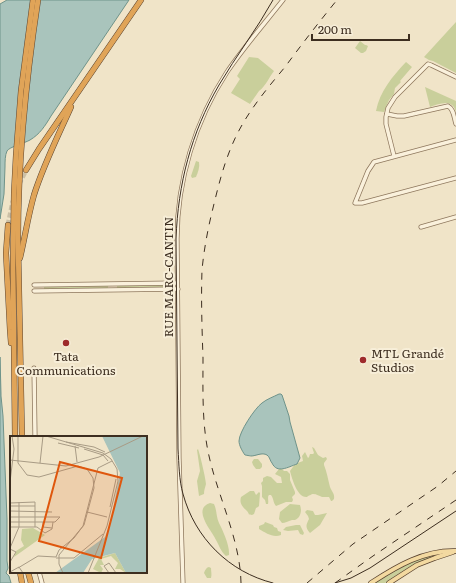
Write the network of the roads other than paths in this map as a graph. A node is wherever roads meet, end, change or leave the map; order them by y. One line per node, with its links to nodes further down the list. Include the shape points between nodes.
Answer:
1 (33, 0): 10 (highway, via 21,91)
2 (38, 0): 10 (highway)
3 (141, 0): 6 (highway)
4 (283, 0): 18 (street, RUE MARC-CANTIN, via 227,72 198,129 187,163 179,202)
5 (456, 77): 7 (street, via 428,64 395,97)
6 (76, 95): 12 (highway); 17 (highway, via 35,191)
7 (387, 114): 8 (street, via 404,116 448,106 452,109); 11 (street, via 386,127)
8 (456, 124)
9 (456, 140): 11 (street)
10 (19, 155): 17 (highway); 22 (highway, via 13,233)
11 (394, 156): 13 (street, via 372,163 355,203)
12 (26, 170)
13 (456, 178)
14 (456, 217): 16 (street)
15 (8, 225): 22 (highway, via 6,248)
16 (421, 227)
17 (18, 267): 25 (highway)
18 (178, 283): 19 (street); 20 (street, RUE MARC-CANTIN)
19 (34, 285)
20 (178, 289): 21 (street); 34 (street, RUE MARC-CANTIN, via 178,452)
21 (34, 291)
22 (14, 362): 24 (highway)
23 (34, 368): 26 (street)
24 (15, 436)
25 (22, 436)
26 (35, 436)
27 (456, 551): 35 (main road, via 440,551 414,559); 36 (main road, via 417,565)
28 (20, 573): 31 (highway)
29 (27, 573): 32 (highway)
30 (40, 573): 33 (street)
31 (22, 583)
32 (30, 583)
33 (42, 583)
34 (183, 583)
35 (370, 583)
36 (388, 583)

